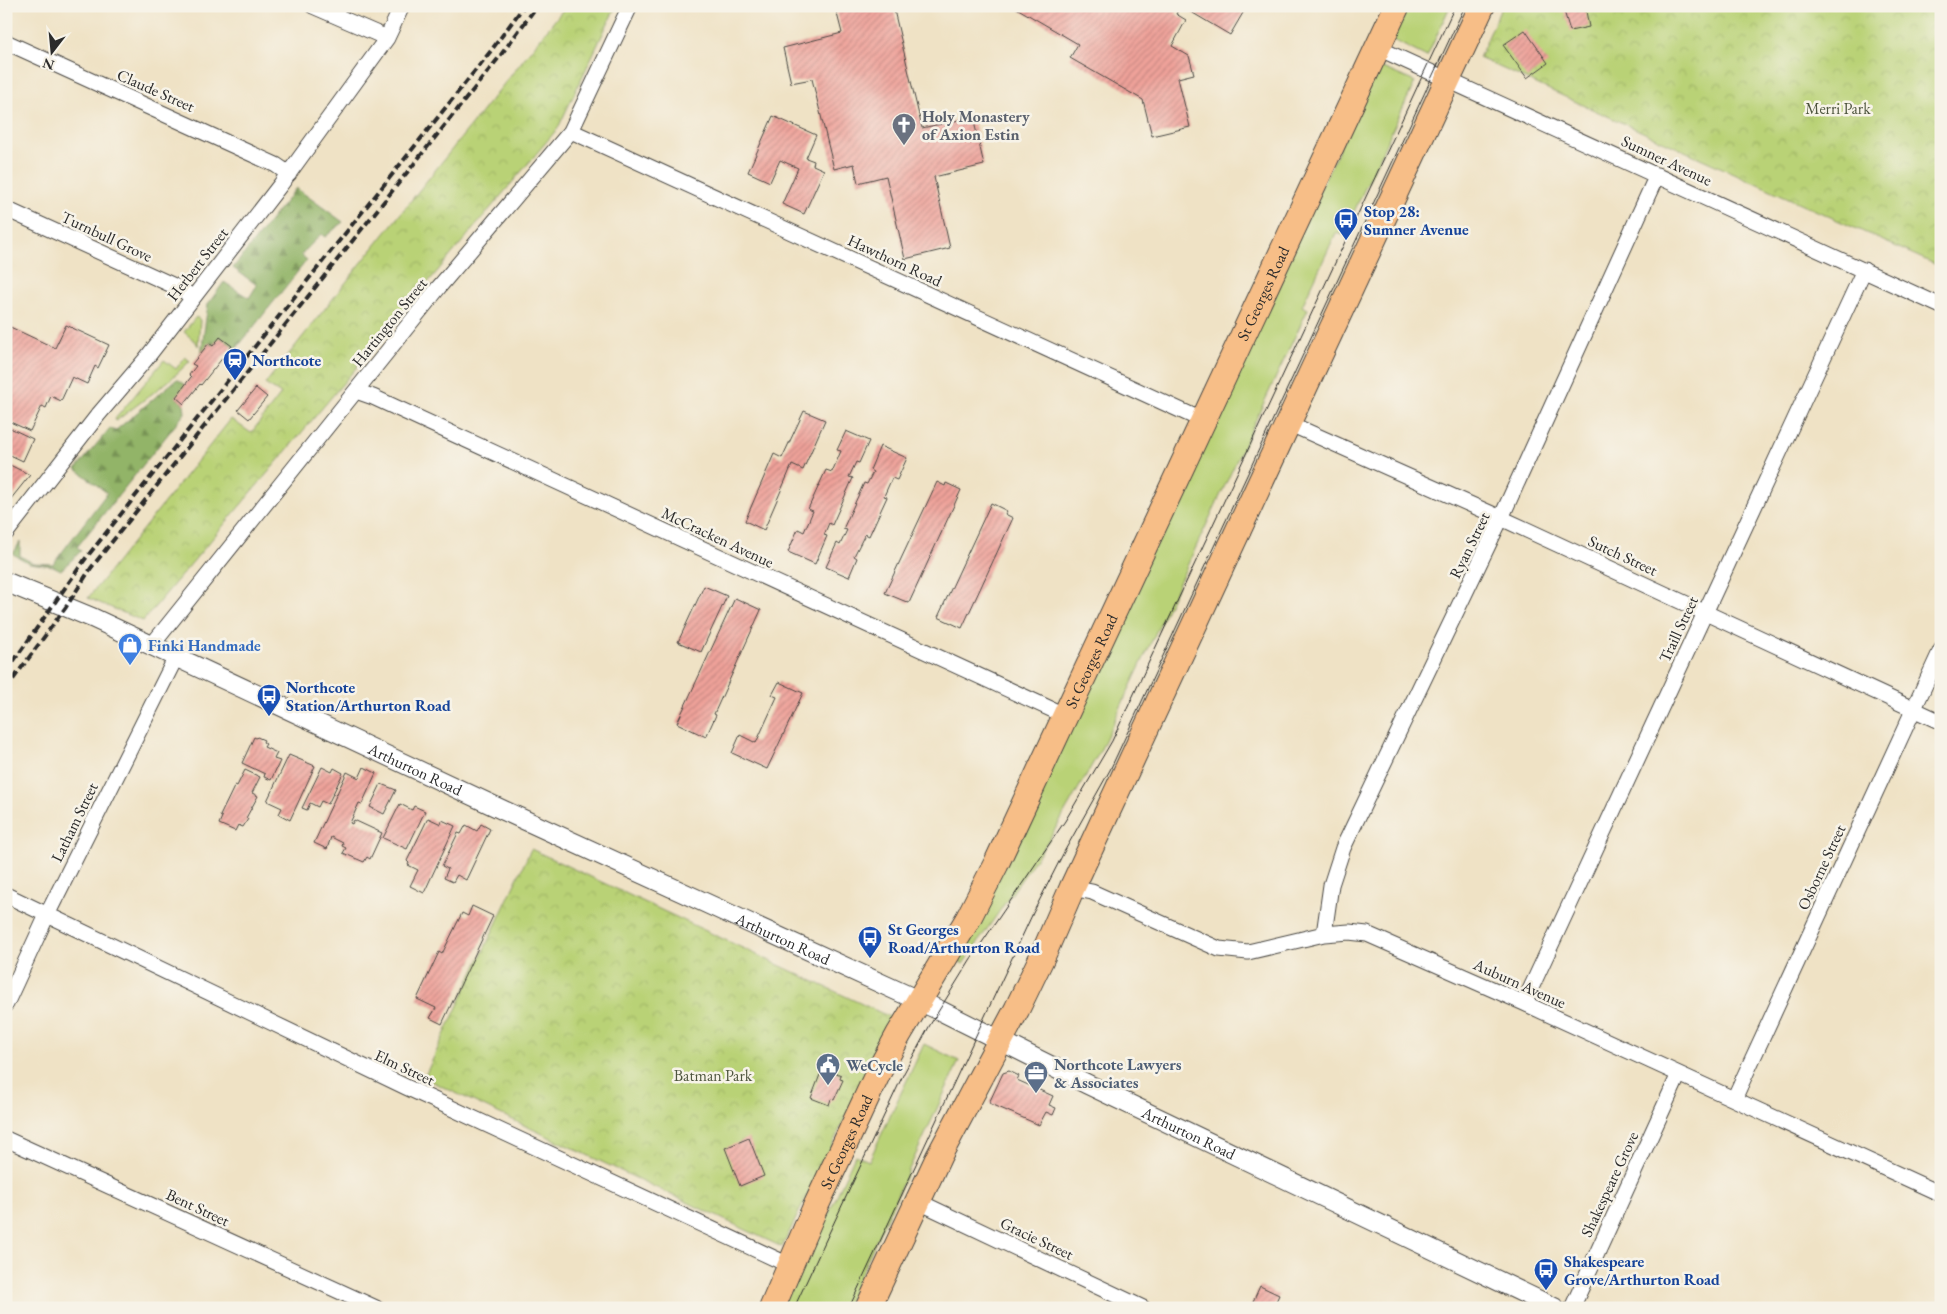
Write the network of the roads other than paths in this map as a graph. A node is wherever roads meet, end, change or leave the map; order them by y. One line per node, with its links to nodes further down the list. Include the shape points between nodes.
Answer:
1 (313, 6): 6 (street)
2 (402, 6): 6 (street, Herbert Street)
3 (630, 6): 10 (street, Hartington Street)
4 (1397, 6): 8 (highway, St Georges Road)
5 (1482, 6): 9 (highway)
6 (387, 38): 11 (street, Herbert Street)
7 (6, 42): 11 (street, Claude Street, via 252,153)
8 (1378, 48): 9 (street, Sumner Avenue); 18 (highway, St Georges Road)
9 (1448, 80): 12 (street, Sumner Avenue); 19 (highway)
10 (571, 131): 17 (street, Hartington Street); 18 (street, Hawthorn Road)
11 (288, 174): 15 (street, Herbert Street)
12 (1656, 175): 14 (street, Sumner Avenue); 20 (street, Ryan Street)
13 (6, 209): 15 (street, Turnbull Grove, via 183,290)
14 (1864, 270): 16 (street, Sumner Avenue); 23 (street, Traill Street)
15 (192, 298): 21 (street, Herbert Street)
16 (1941, 306)
17 (356, 391): 24 (street, Hartington Street); 28 (street, McCracken Avenue)
18 (1204, 421): 28 (highway, St Georges Road)
19 (1288, 423): 20 (street, Sutch Street); 30 (highway)
20 (1501, 518): 23 (street, Sutch Street); 33 (street, Ryan Street, via 1343,848 1331,885)
21 (6, 533)
22 (6, 582): 24 (street, Arthurton Road)
23 (1705, 612): 27 (street, Sutch Street); 36 (street, Traill Street)
24 (152, 645): 26 (street, Arthurton Road)
25 (1941, 650): 27 (street, Osborne Street)
26 (176, 657): 32 (street, Latham Street); 34 (street, Arthurton Road)
27 (1913, 710): 29 (street, Sutch Street); 39 (street, Osborne Street)
28 (1066, 716): 34 (highway, St Georges Road, via 968,919)
29 (1941, 722)
30 (1072, 888): 33 (street, Auburn Avenue, via 1092,892 1219,949 1248,952); 37 (highway, via 1043,955)
31 (6, 895): 32 (street, Elm Street)
32 (47, 916): 35 (street, Latham Street); 43 (street, Elm Street)
33 (1324, 934): 36 (street, Auburn Avenue, via 1367,934)
34 (919, 1001): 37 (street, Arthurton Road); 43 (highway, St Georges Road, via 868,1092)
35 (6, 1004)
36 (1524, 1004): 38 (street, Auburn Avenue)
37 (999, 1041): 42 (highway); 48 (street, Arthurton Road)
38 (1679, 1074): 39 (street, Auburn Avenue); 49 (street, Shakespeare Grove)
39 (1734, 1099): 41 (street, Auburn Avenue)
40 (6, 1139): 45 (street, Bent Street)
41 (1939, 1189)
42 (917, 1201): 44 (highway); 47 (street, Gracie Street)
43 (791, 1266): 46 (highway, St Georges Road)
44 (873, 1306)
45 (376, 1308)
46 (772, 1308)
47 (1142, 1308)
48 (1555, 1308)
49 (1572, 1308)

